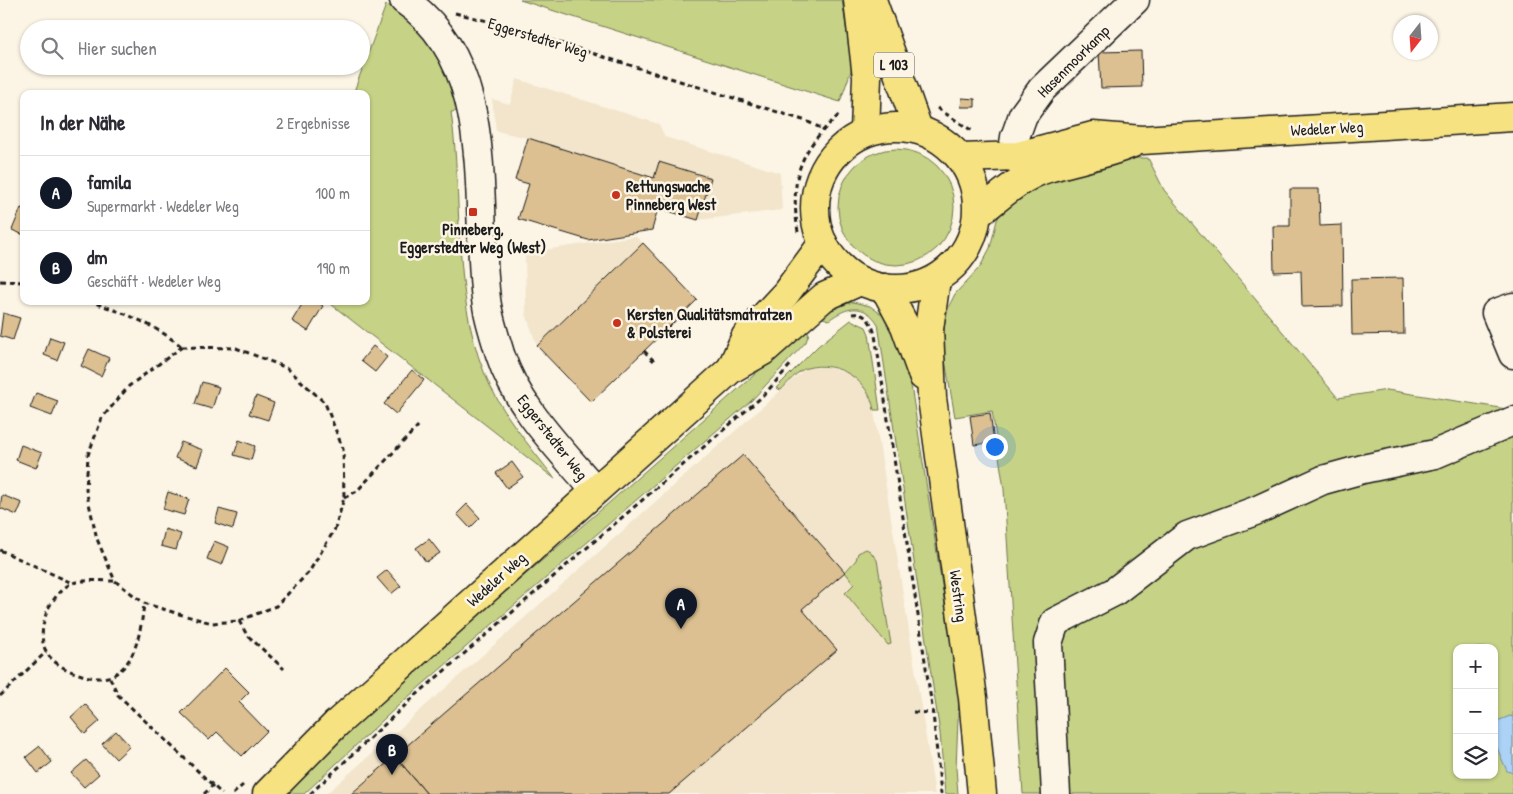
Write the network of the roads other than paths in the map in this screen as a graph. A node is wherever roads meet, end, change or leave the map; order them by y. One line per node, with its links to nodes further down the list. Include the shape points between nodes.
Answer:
1 (858, 0): 7 (main road, L 103, via 867,77)
2 (872, 0): 6 (main road, L 103)
3 (1135, 0): 9 (street, Hasenmoorkamp, via 1042,89 1023,115)
4 (413, 6): 20 (street, Eggerstedter Weg, via 443,39 464,82 475,120 486,300 500,355 524,405)
5 (1513, 117): 8 (main road, Wedeler Weg)
6 (918, 129): 7 (main road, via 891,127); 10 (main road, via 942,140)
7 (865, 132): 12 (main road, via 843,146 826,167 816,192)
8 (1142, 140): 9 (main road, Wedeler Weg, via 1094,136); 11 (main road, Wedeler Weg, via 1107,154 1046,168 1015,185)
9 (1012, 157): 10 (main road, Wedeler Weg)
10 (961, 158): 11 (main road, via 976,191)
11 (978, 214): 13 (main road, via 971,240 957,262)
12 (811, 240): 14 (main road, via 838,265); 17 (main road, Wedeler Weg, via 786,293 746,336)
13 (936, 279): 14 (main road, via 911,288); 18 (main road, Westring, via 929,329)
14 (872, 285): 17 (main road, Wedeler Weg, via 824,297 762,351); 18 (main road, Westring, via 905,326)
15 (1513, 307): 16 (street, via 1496,313)
16 (1513, 354)
17 (731, 369): 20 (main road, Wedeler Weg)
18 (932, 398): 21 (main road, Westring)
19 (1513, 421): 25 (street, via 1435,454 1323,480 1255,511 1187,536 1114,592 1055,622 1048,643)
20 (595, 490): 22 (main road, Wedeler Weg, via 336,724)
21 (980, 763): 23 (street); 24 (main road, Westring)
22 (267, 794)
23 (973, 794)
24 (982, 794)
25 (1056, 794)

